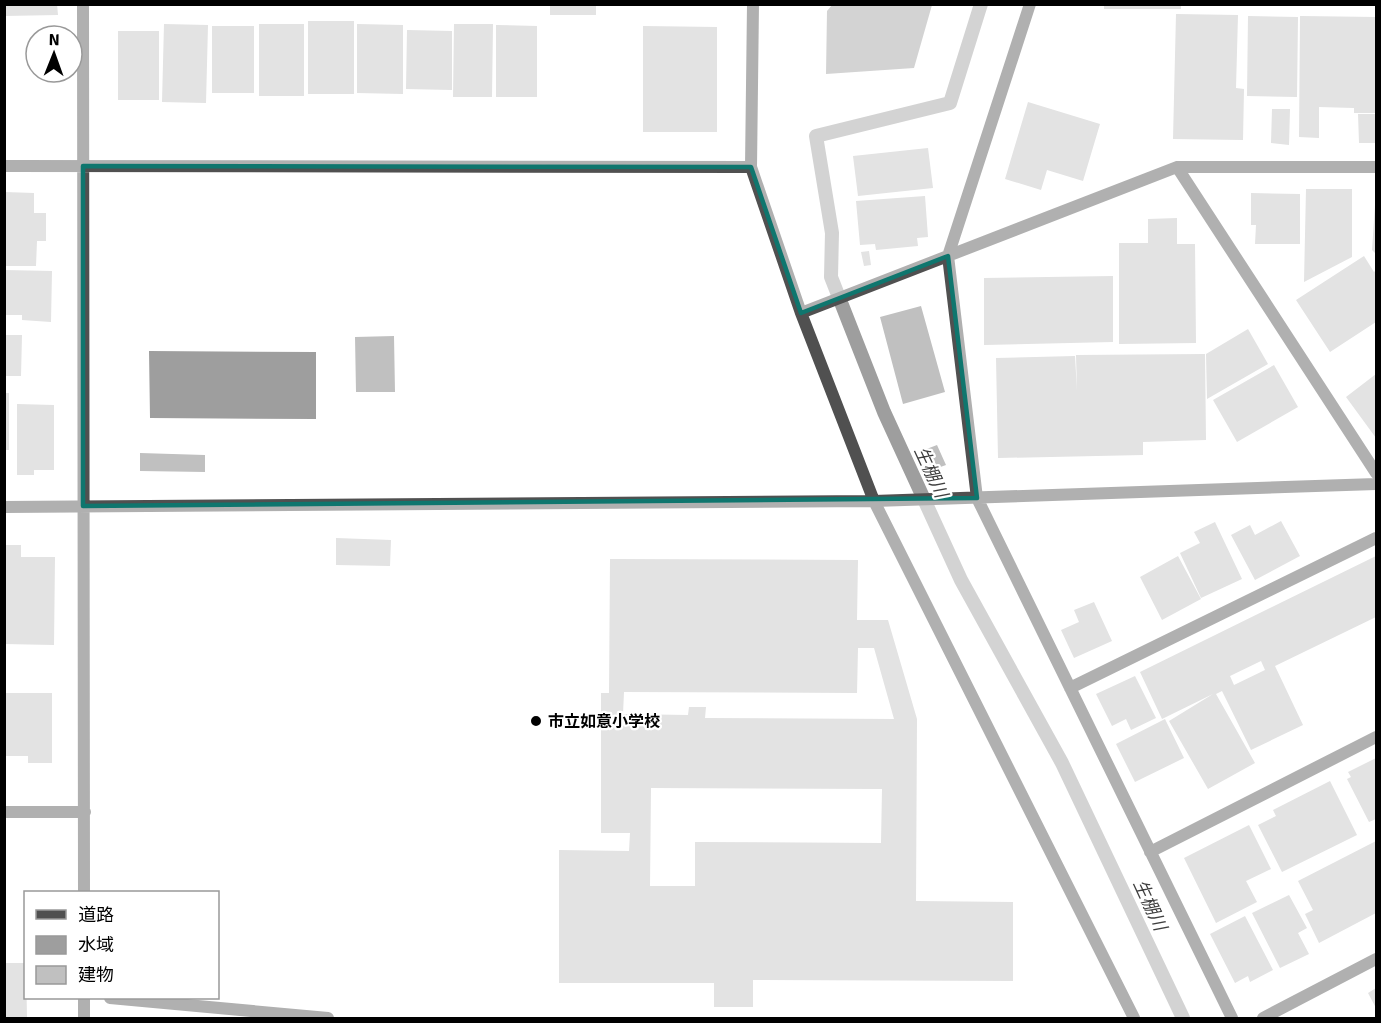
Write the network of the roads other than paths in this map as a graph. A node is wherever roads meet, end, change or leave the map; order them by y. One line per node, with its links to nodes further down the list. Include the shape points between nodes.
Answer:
1 (83, 4): 5 (street)
2 (753, 4): 6 (street)
3 (1030, 4): 9 (street)
4 (4, 166): 5 (street)
5 (83, 166): 6 (street); 15 (street)
6 (751, 167): 10 (street)
7 (1177, 167): 8 (street); 9 (street); 11 (street)
8 (1377, 167)
9 (948, 256): 10 (street); 13 (street)
10 (806, 311): 14 (street)
11 (1377, 473)
12 (1377, 484): 13 (street)
13 (977, 498): 14 (street); 18 (street)
14 (874, 501): 15 (street); 29 (street)
15 (83, 506): 16 (street); 21 (street)
16 (4, 507)
17 (1377, 538): 18 (street)
18 (1070, 688): 22 (street)
19 (1377, 737): 22 (street)
20 (4, 812): 21 (street)
21 (85, 812): 23 (street)
22 (1150, 852): 30 (street)
23 (84, 891)
24 (1377, 959): 31 (street)
25 (84, 999): 27 (street)
26 (121, 999): 28 (street)
27 (84, 1018)
28 (328, 1018)
29 (1131, 1018)
30 (1232, 1018)
31 (1263, 1018)

